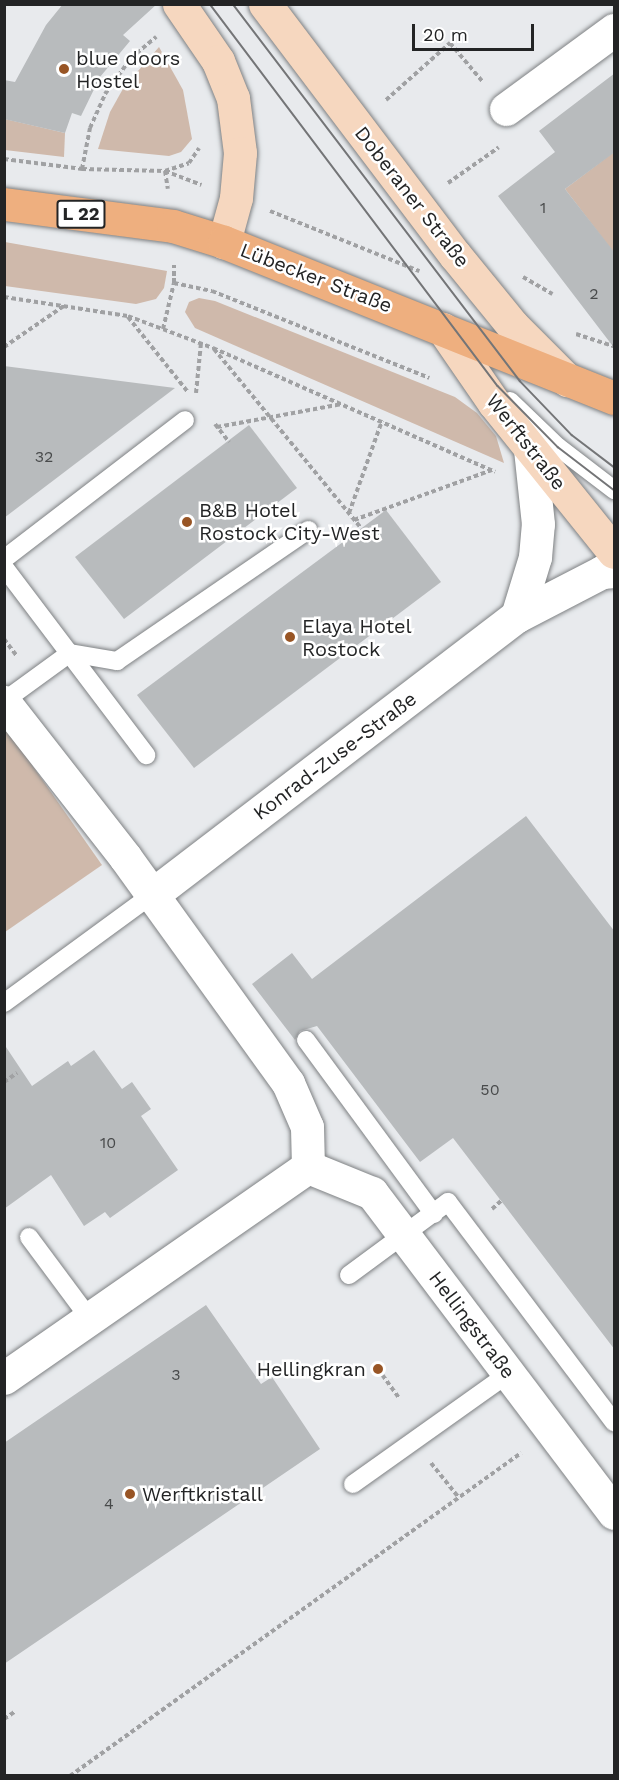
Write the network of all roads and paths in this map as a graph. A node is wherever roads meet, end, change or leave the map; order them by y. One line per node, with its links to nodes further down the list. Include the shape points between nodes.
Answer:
1 (179, 4): 12 (street, via 218,61 233,98 240,153)
2 (265, 4): 26 (street, Doberaner Straße, via 512,325)
3 (615, 30): 6 (street)
4 (161, 32): 9 (path, via 131,58 105,94 90,128)
5 (385, 101): 6 (path, via 450,44)
6 (506, 109): 11 (path, via 510,138)
7 (199, 141): 10 (path, via 199,151 189,163)
8 (4, 159): 9 (path)
9 (82, 169): 10 (path)
10 (165, 171): 12 (path)
11 (448, 183)
12 (236, 198): 14 (street); 15 (path)
13 (4, 204): 14 (main road, Lübecker Straße / L 22, via 173,226)
14 (224, 242): 21 (main road, Lübecker Straße / L 22)
15 (425, 274)
16 (4, 297): 17 (path)
17 (66, 305): 18 (path); 23 (path)
18 (128, 316): 19 (path); 22 (path, via 195,401)
19 (163, 329): 22 (path); 27 (path, via 174,284 212,291)
20 (569, 331): 24 (path)
21 (451, 332): 26 (main road, Lübecker Straße / L 22); 36 (street, Werftstraße); 37 (lane, via 514,406 558,447)
22 (201, 343): 25 (path)
23 (4, 346)
24 (615, 346)
25 (213, 348): 29 (path); 31 (path)
26 (568, 381): 28 (main road, Lübecker Straße / L 22)
27 (441, 382)
28 (615, 398)
29 (342, 404): 31 (path); 33 (path)
30 (210, 418): 34 (path)
31 (270, 418): 34 (path); 38 (path)
32 (185, 420): 43 (lane)
33 (382, 421): 38 (path); 39 (path, via 493,470)
34 (217, 427): 35 (path)
35 (229, 442)
36 (530, 450): 42 (street, Werftstraße); 46 (street, via 538,524 535,557)
37 (615, 490)
38 (349, 513): 39 (path)
39 (354, 520): 40 (path)
40 (361, 528)
41 (308, 530): 47 (lane, via 117,661)
42 (615, 552)
43 (4, 559)
44 (4, 567): 47 (lane)
45 (615, 571): 46 (street, Konrad-Zuse-Straße, via 602,573)
46 (517, 616): 50 (street, Konrad-Zuse-Straße)
47 (70, 653): 48 (lane); 49 (lane)
48 (4, 701): 50 (street)
49 (146, 755)
50 (153, 894): 51 (lane, Konrad-Zuse-Straße); 55 (street, via 288,1083 307,1127)
51 (4, 1003)
52 (306, 1040): 56 (lane)
53 (17, 1073): 54 (path)
54 (4, 1082)
55 (308, 1167): 57 (street, Hellingstraße, via 372,1193); 60 (street)
56 (434, 1214): 57 (lane); 65 (lane, via 448,1202)
57 (405, 1236): 59 (lane); 62 (street, Hellingstraße)
58 (29, 1237): 60 (lane)
59 (349, 1275)
60 (90, 1319): 63 (street)
61 (378, 1369): 64 (path)
62 (508, 1374): 66 (street, Hellingstraße); 67 (lane)
63 (4, 1378)
64 (399, 1398)
65 (615, 1422)
66 (551, 1430): 69 (path); 70 (street, Hellingstraße)
67 (414, 1442): 68 (lane); 69 (path)
68 (353, 1484)
69 (459, 1498): 73 (path)
70 (615, 1513)
71 (16, 1711): 72 (path)
72 (4, 1719)
73 (70, 1776)

